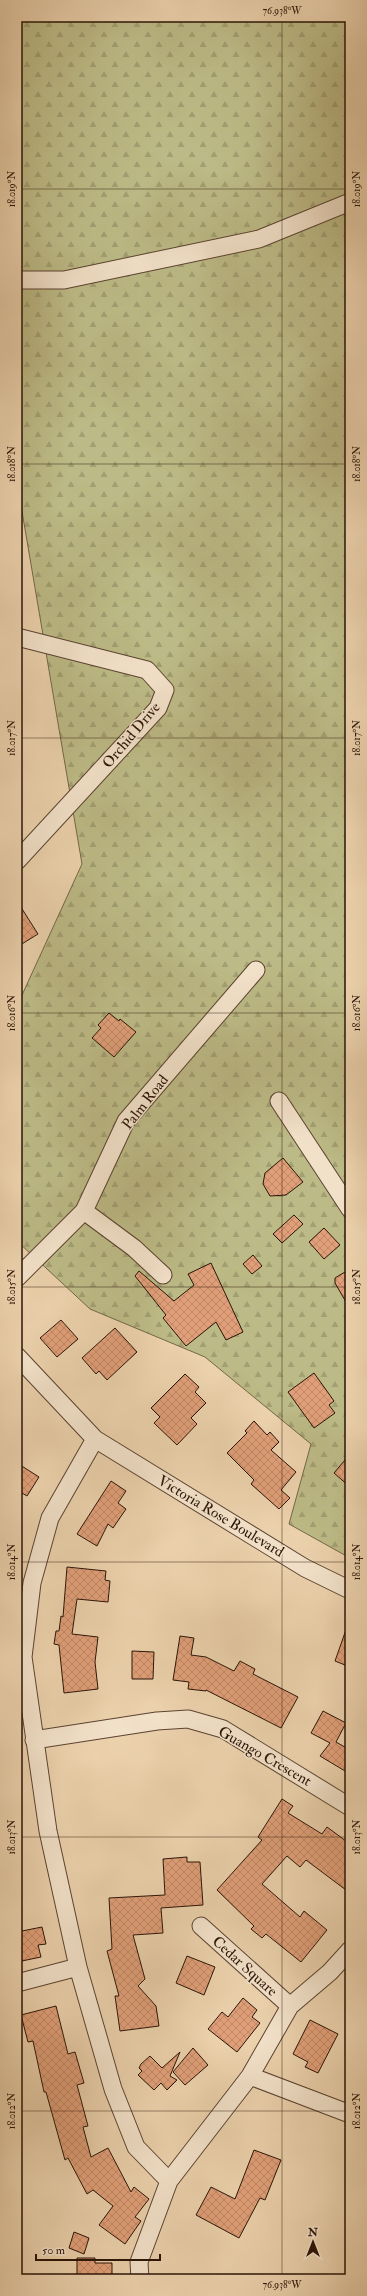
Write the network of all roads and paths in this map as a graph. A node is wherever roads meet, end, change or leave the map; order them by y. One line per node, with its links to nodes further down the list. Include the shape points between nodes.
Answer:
1 (350, 202): 2 (street, via 259,239 64,280)
2 (17, 280)
3 (17, 637): 4 (street, Orchid Drive, via 147,670 165,690 158,708)
4 (17, 861)
5 (256, 970): 8 (street, Palm Road, via 126,1121)
6 (279, 1101): 7 (street)
7 (350, 1209)
8 (84, 1211): 9 (street, via 134,1248); 10 (street, Palm Road)
9 (163, 1275)
10 (17, 1278)
11 (17, 1356): 12 (street, Victoria Rose Boulevard)
12 (95, 1439): 13 (street, Victoria Rose Boulevard, via 305,1568); 14 (street, via 50,1518 32,1583 23,1657)
13 (350, 1590)
14 (34, 1740): 15 (street, Guango Crescent, via 157,1721 188,1719 223,1729); 18 (street, via 48,1831)
15 (350, 1807)
16 (201, 1926): 20 (street, Cedar Square)
17 (350, 1950): 20 (street, via 330,1972)
18 (78, 1967): 19 (street); 23 (street, via 113,2089 136,2147)
19 (17, 1983)
20 (290, 2006): 21 (street)
21 (250, 2076): 22 (street); 23 (street)
22 (350, 2114)
23 (169, 2181): 24 (street, via 139,2262)
24 (140, 2279)

